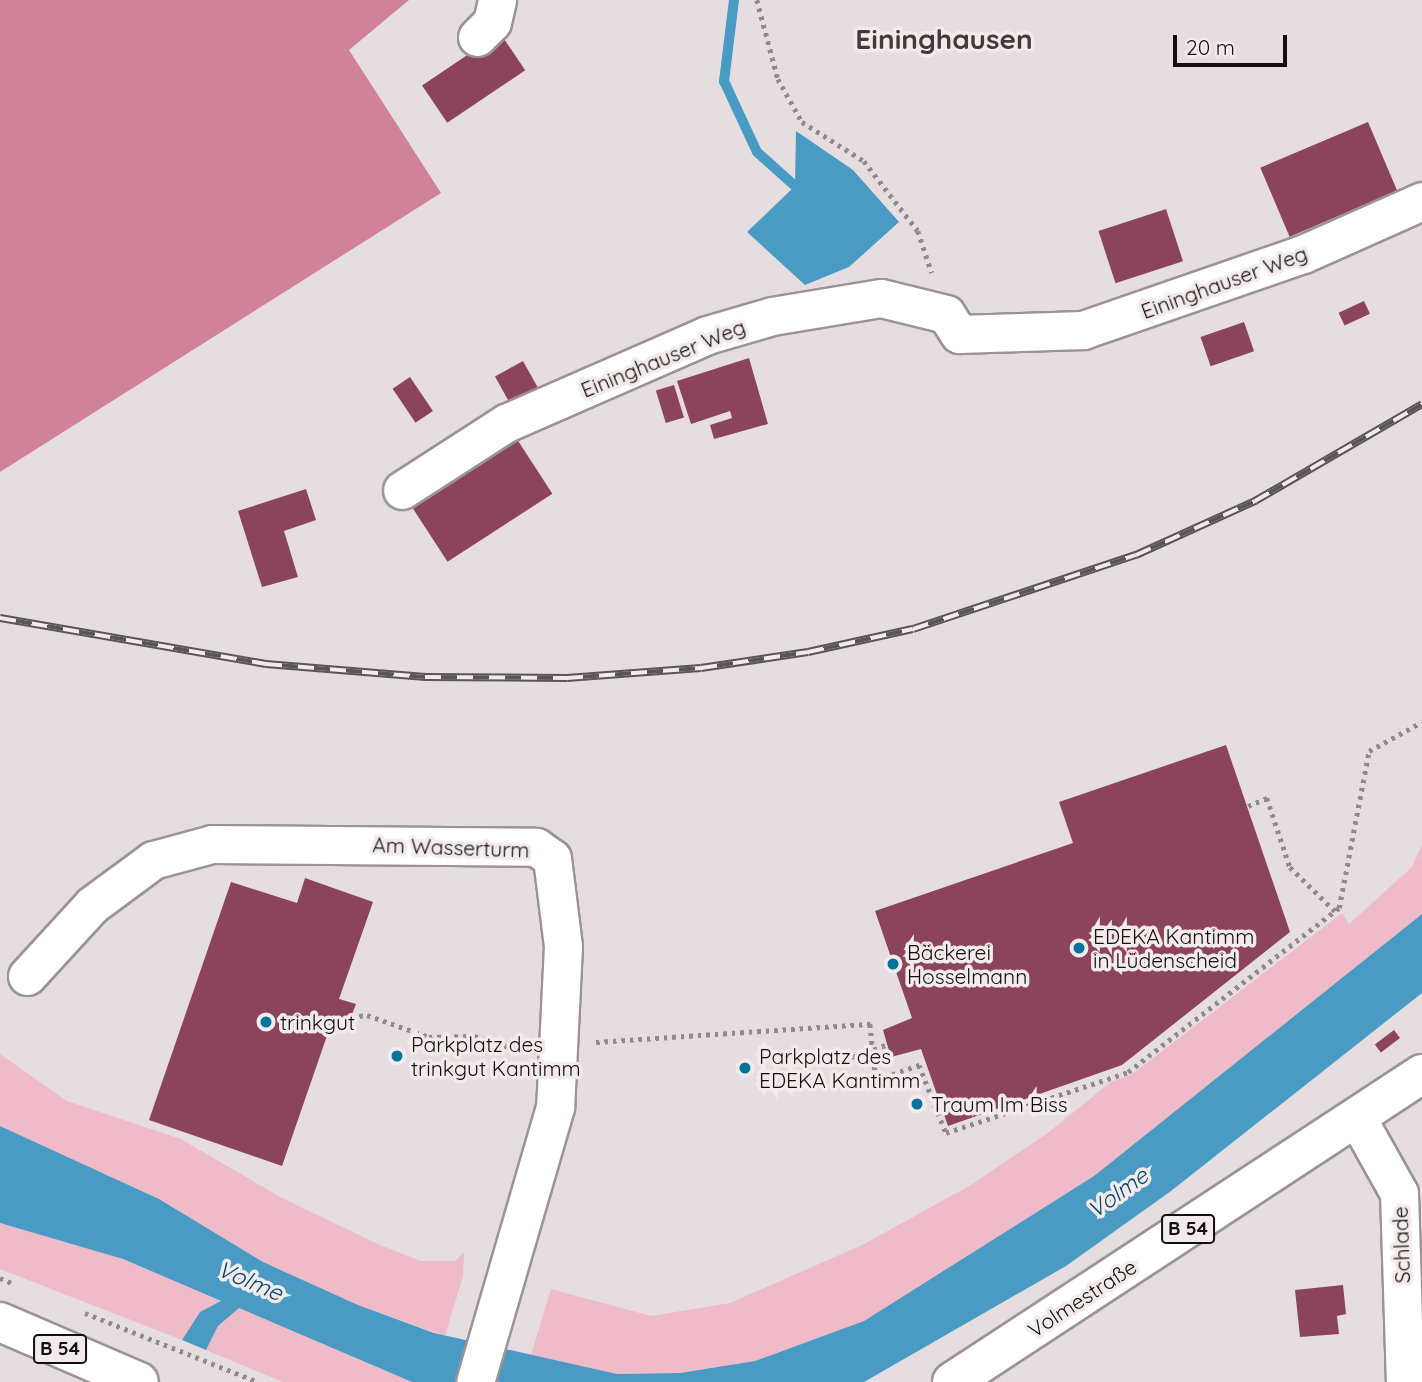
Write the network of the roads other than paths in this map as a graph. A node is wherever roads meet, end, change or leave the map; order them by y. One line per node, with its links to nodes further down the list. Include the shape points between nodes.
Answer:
1 (497, 0): 2 (street, via 492,22)
2 (477, 37)
3 (1422, 201): 4 (street, Eininghauser Weg, via 1303,254 1083,330 959,334 946,314 881,298 772,316 707,335 506,423)
4 (402, 490)
5 (27, 976): 10 (street, Am Wasserturm, via 92,905 153,860 212,844 536,848 552,858 563,946 555,1107)
6 (1422, 1073): 7 (main road, Volmestraße / B 54)
7 (1357, 1118): 11 (main road, Volmestraße / B 54); 12 (street, Schlade, via 1399,1193)
8 (0, 1322): 9 (main road, B 54)
9 (139, 1382)
10 (475, 1382)
11 (952, 1382)
12 (1405, 1382)

